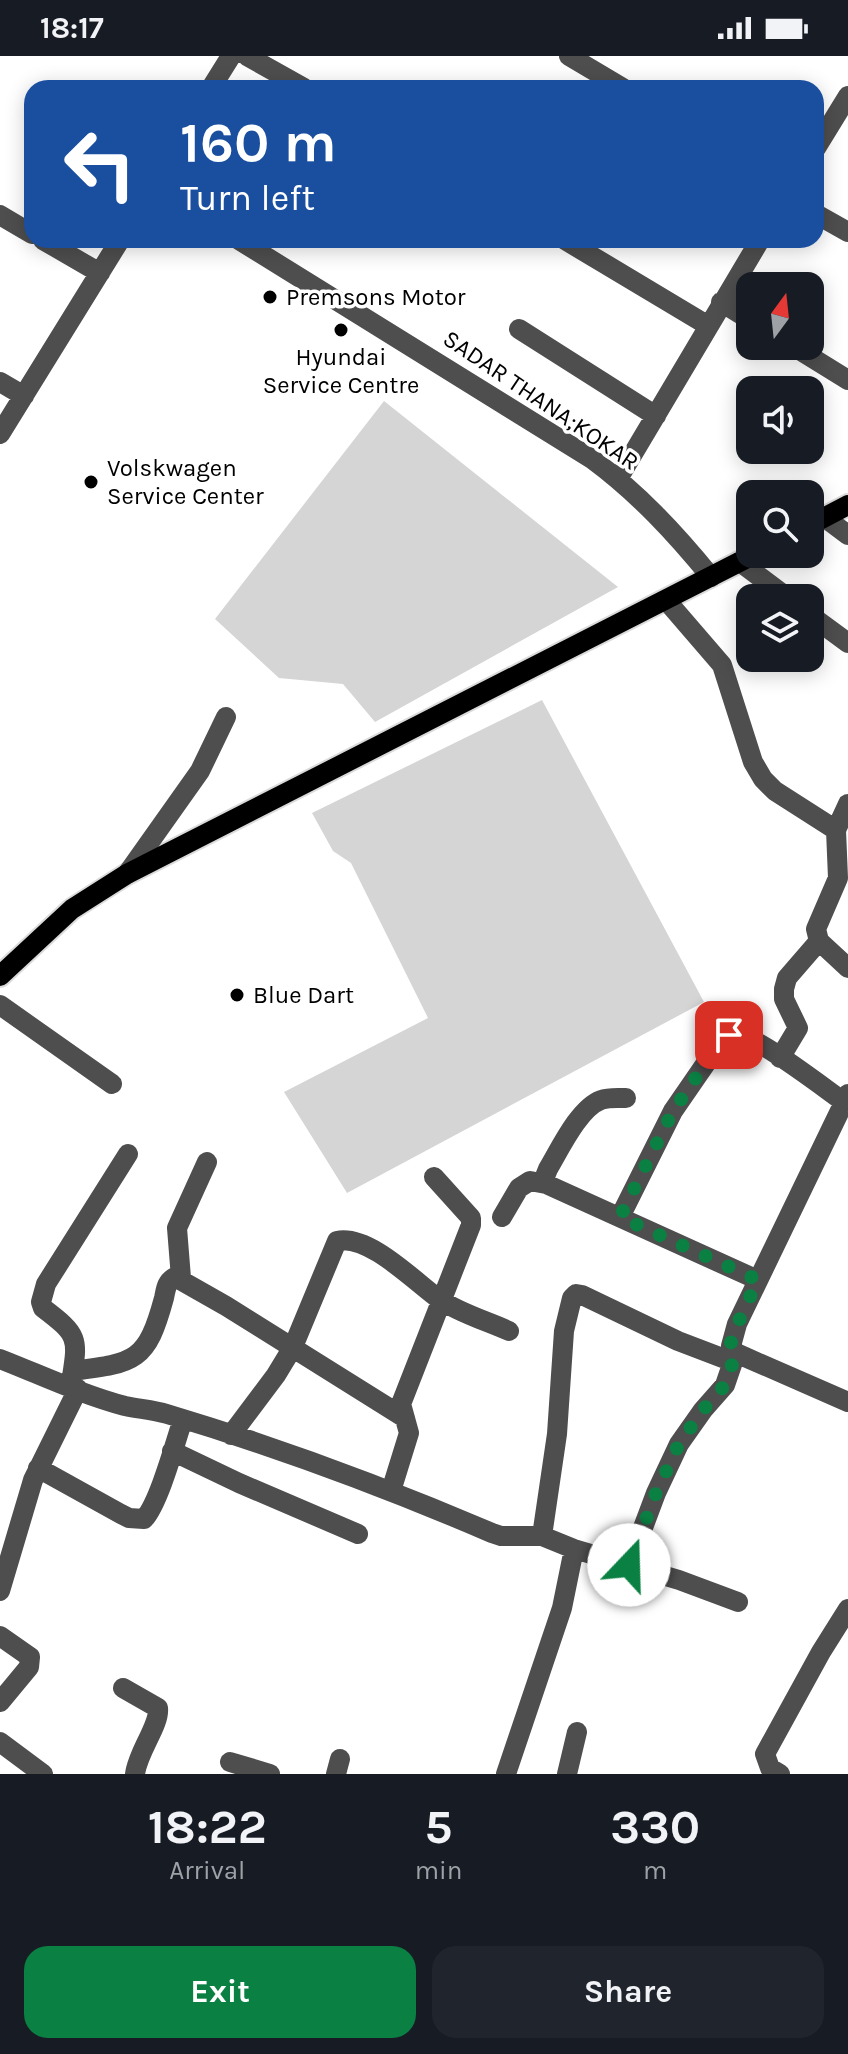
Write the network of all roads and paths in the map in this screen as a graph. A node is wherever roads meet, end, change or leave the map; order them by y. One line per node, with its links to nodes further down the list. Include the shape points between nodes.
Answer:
1 (231, 56): 4 (street)
2 (247, 56): 5 (street)
3 (569, 56): 6 (street)
4 (216, 80)
5 (290, 80)
6 (610, 80)
7 (848, 96): 8 (street)
8 (824, 135)
9 (0, 215): 11 (street)
10 (824, 218): 12 (street)
11 (24, 229)
12 (848, 232)
13 (57, 248): 18 (street)
14 (115, 248): 18 (street)
15 (252, 248): 29 (street, SADAR THANA;KOKAR)
16 (578, 248): 21 (street)
17 (755, 248): 19 (street)
18 (100, 273): 26 (street)
19 (721, 302): 20 (street); 21 (street)
20 (736, 311)
21 (707, 325): 27 (street)
22 (519, 329): 27 (street)
23 (816, 360): 24 (street)
24 (848, 380)
25 (0, 382): 26 (street)
26 (24, 396): 28 (street)
27 (656, 416): 29 (street)
28 (0, 434)
29 (618, 479): 36 (street, SADAR THANA;KOKAR, via 671,528)
30 (848, 505): 31 (main road)
31 (824, 517)
32 (824, 524): 33 (street)
33 (848, 535)
34 (736, 564): 36 (main road)
35 (758, 568): 37 (street)
36 (711, 577): 38 (main road)
37 (774, 584)
38 (666, 600): 43 (street, via 722,665 763,779); 44 (main road)
39 (824, 625): 40 (street)
40 (848, 643)
41 (226, 717): 44 (street, via 200,771)
42 (848, 804): 43 (street)
43 (836, 830): 45 (street, via 838,878 818,918)
44 (127, 874): 47 (main road, via 72,909)
45 (819, 941): 46 (street); 49 (street, via 787,978 784,999 798,1028)
46 (848, 968)
47 (0, 976)
48 (0, 1005): 50 (street)
49 (780, 1058): 52 (street); 58 (street, via 742,1035 724,1037 673,1111)
50 (112, 1084)
51 (626, 1098): 56 (street, via 604,1099 583,1113 548,1169)
52 (846, 1098): 60 (street)
53 (128, 1154): 66 (street, via 42,1295 43,1308 73,1334)
54 (207, 1162): 59 (street, via 177,1228)
55 (434, 1177): 61 (street, via 471,1218)
56 (546, 1184): 57 (street, via 530,1181 519,1188); 58 (street)
57 (502, 1217)
58 (620, 1217): 60 (street)
59 (181, 1278): 63 (street); 66 (street, via 168,1282 156,1326 141,1353)
60 (758, 1280): 64 (street, via 731,1338)
61 (441, 1301): 62 (street); 63 (street, via 386,1257 337,1241); 68 (street, via 401,1404)
62 (509, 1331)
63 (293, 1347): 68 (street); 70 (street)
64 (734, 1357): 67 (street); 75 (street, via 678,1341 576,1294 564,1331 557,1434); 78 (street, via 725,1385 679,1444)
65 (0, 1359): 66 (street)
66 (74, 1383): 69 (street, via 127,1406); 72 (street)
67 (848, 1402)
68 (405, 1418): 73 (street, via 409,1433)
69 (183, 1419): 70 (street); 71 (street)
70 (231, 1435): 73 (street)
71 (172, 1451): 72 (street, via 149,1514 139,1520); 74 (street)
72 (38, 1468): 76 (street)
73 (391, 1491): 75 (street, via 501,1536)
74 (358, 1534)
75 (542, 1536): 77 (street)
76 (7, 1540): 79 (street)
77 (574, 1549): 78 (street); 91 (street, via 562,1608)
78 (629, 1565): 80 (street)
79 (0, 1591)
80 (738, 1602)
81 (848, 1609): 93 (street, via 765,1754 770,1768)
82 (0, 1636): 84 (street, via 30,1657 29,1667)
83 (123, 1688): 89 (street, via 158,1708)
84 (0, 1702)
85 (577, 1732): 92 (street)
86 (0, 1742): 88 (street)
87 (230, 1762): 90 (street)
88 (43, 1774)
89 (135, 1774)
90 (270, 1774)
91 (506, 1774)
92 (567, 1774)
93 (780, 1774)

